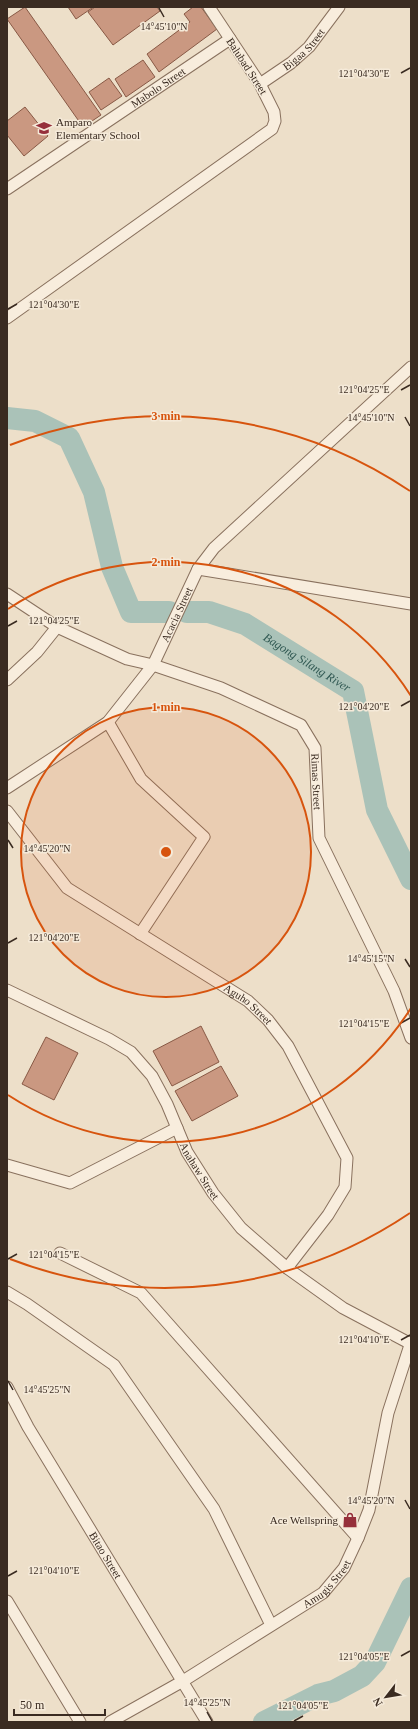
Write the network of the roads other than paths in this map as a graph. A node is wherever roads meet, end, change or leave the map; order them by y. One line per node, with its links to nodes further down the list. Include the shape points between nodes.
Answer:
1 (209, 7): 3 (street, Balubad Street)
2 (338, 7): 4 (street, Bigaa Street, via 308,48)
3 (230, 39): 4 (street, Balubad Street); 5 (street, Mabolo Street)
4 (260, 84): 6 (street, Balubad Street, via 274,112 275,121 272,129)
5 (7, 189)
6 (7, 318)
7 (411, 367): 8 (street, Acacia Street, via 214,548)
8 (198, 569): 10 (street); 12 (street, Acacia Street)
9 (7, 594): 11 (street, Rimas Street)
10 (411, 604)
11 (57, 627): 12 (street, Rimas Street, via 127,659); 13 (street, via 37,652)
12 (153, 665): 14 (street, Acacia Street); 19 (street, Rimas Street, via 221,688 301,725 315,748 319,838 394,991)
13 (7, 680)
14 (108, 722): 15 (street, Acacia Street); 17 (street, via 141,779 204,837)
15 (7, 788)
16 (7, 810): 17 (street, Aguho Street, via 67,888)
17 (140, 934): 23 (street, Aguho Street, via 248,1001 268,1020 288,1046 347,1158 345,1187 328,1215)
18 (7, 990): 20 (street, Anahaw Street, via 131,1052 152,1076)
19 (411, 1038)
20 (177, 1128): 21 (street, via 70,1182); 23 (street, Anahaw Street, via 187,1152 213,1193 241,1228)
21 (7, 1165)
22 (60, 1253): 27 (street, via 141,1292)
23 (287, 1268): 25 (street, Anahaw Street, via 343,1308)
24 (7, 1292): 29 (street, via 114,1365 214,1509)
25 (411, 1343): 27 (street, Amugis Street, via 388,1413 369,1510)
26 (7, 1387): 30 (street, Bitao Street, via 32,1434)
27 (358, 1538): 29 (street, Amugis Street, via 344,1568 323,1593)
28 (7, 1601): 31 (street)
29 (271, 1625): 30 (street, Amugis Street)
30 (183, 1681): 32 (street, Amugis Street); 33 (street, Bitao Street)
31 (80, 1722)
32 (110, 1722)
33 (207, 1722)

